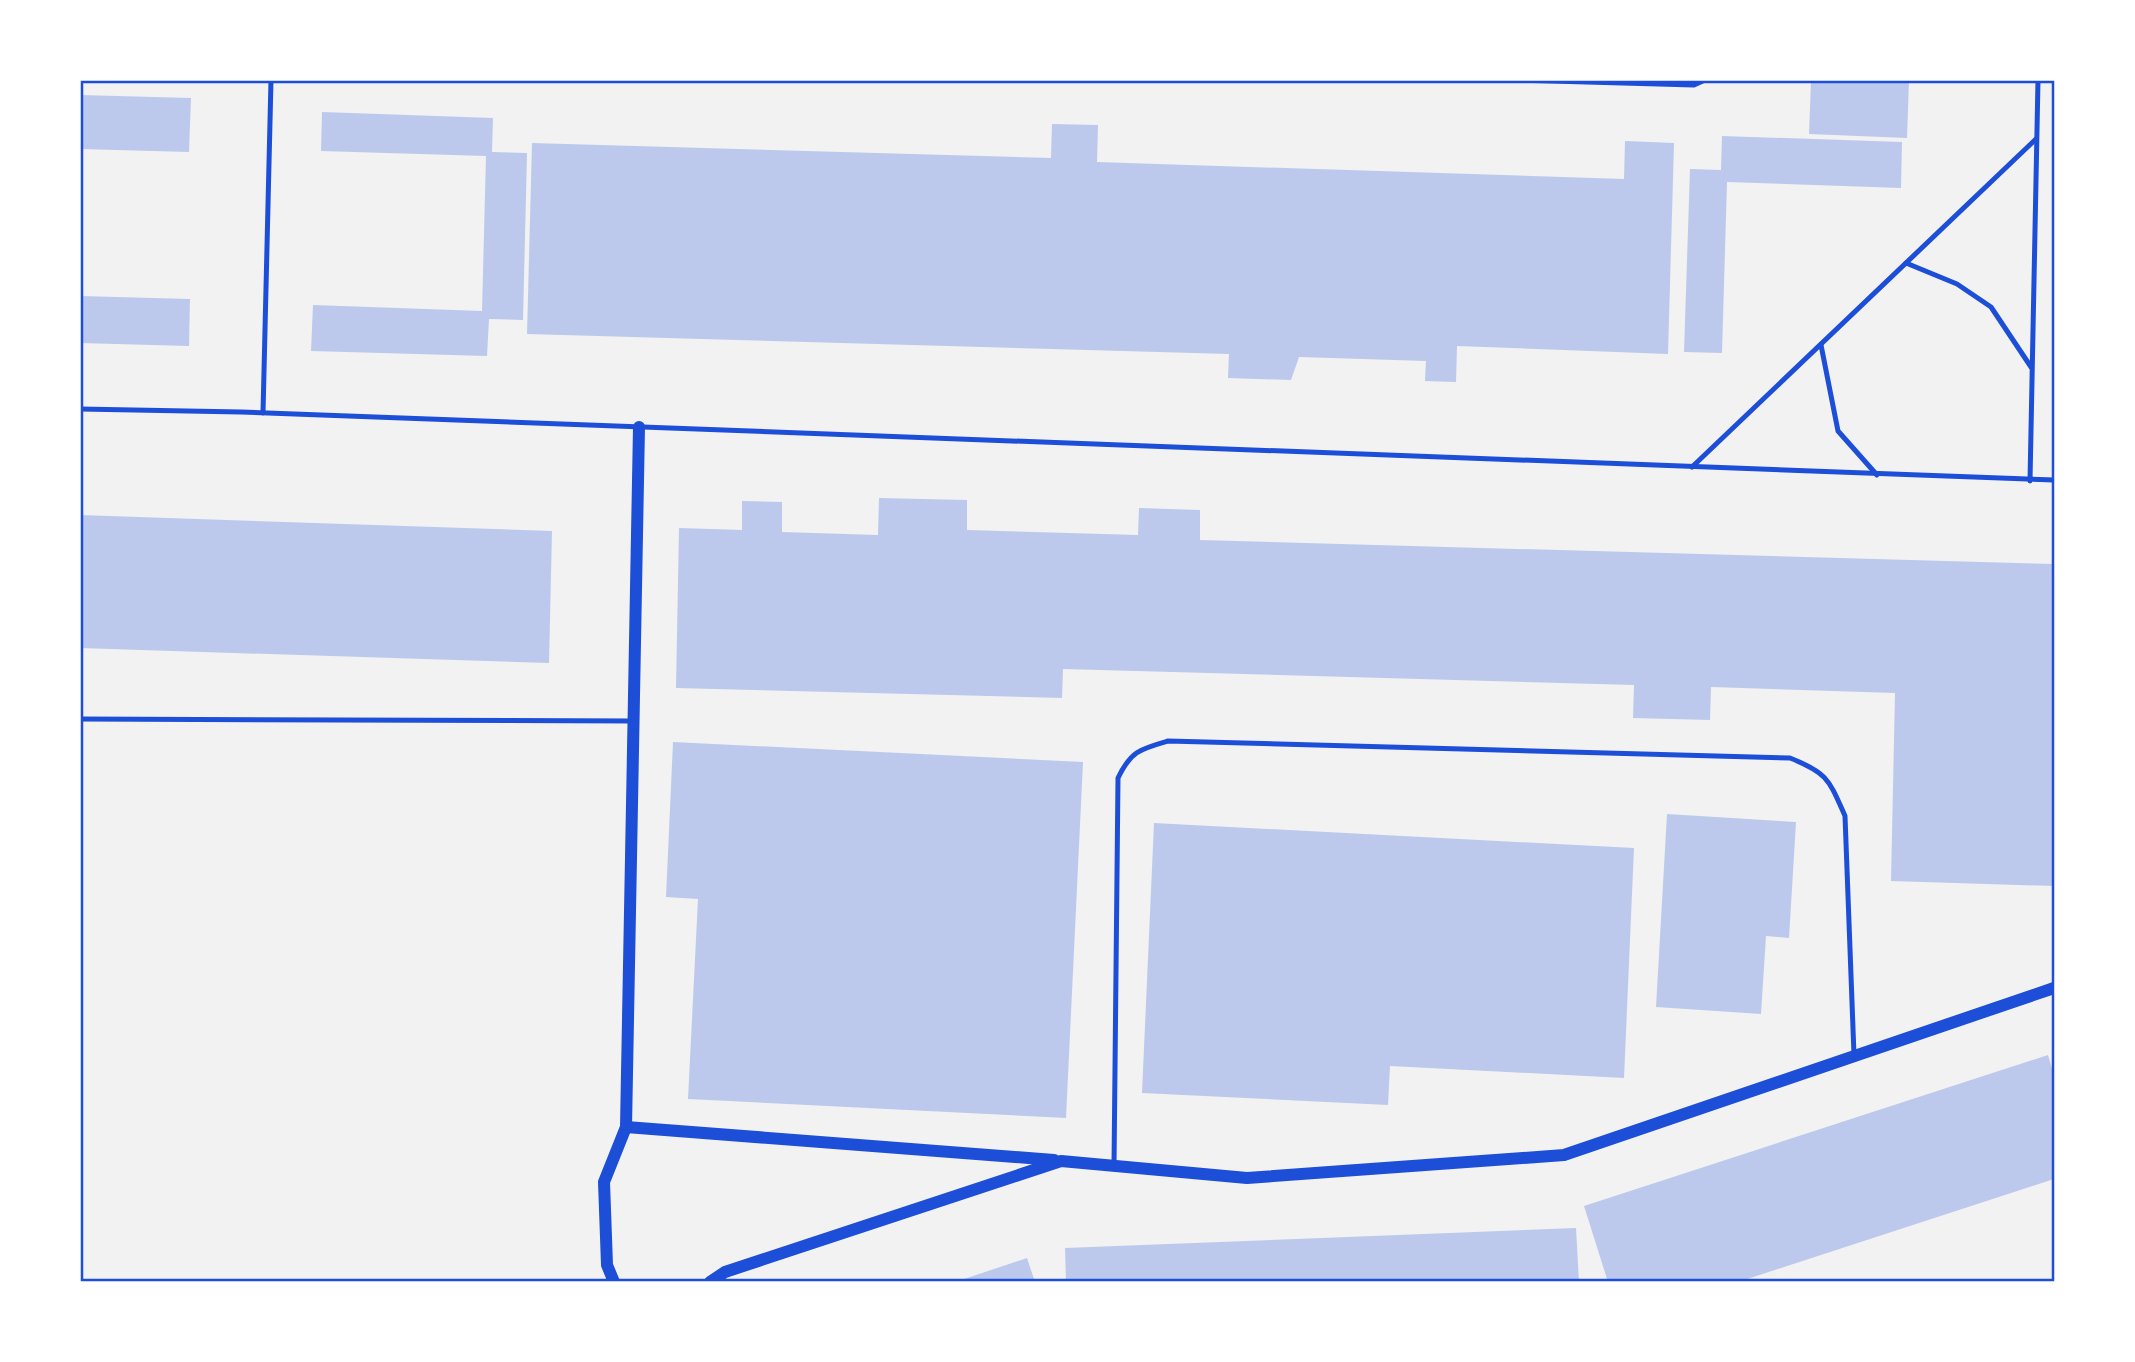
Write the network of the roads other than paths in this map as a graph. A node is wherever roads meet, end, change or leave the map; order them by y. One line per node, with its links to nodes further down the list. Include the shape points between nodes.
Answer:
1 (271, 80): 10 (lane)
2 (1515, 80): 3 (lane, via 1694,85)
3 (1705, 80)
4 (2038, 80): 5 (lane)
5 (2036, 139): 6 (lane); 8 (lane)
6 (1906, 263): 7 (lane); 8 (lane, via 1957,284 1991,307)
7 (1821, 345): 12 (lane); 13 (lane, via 1838,431)
8 (2032, 368): 14 (lane)
9 (80, 409): 10 (lane)
10 (263, 413): 11 (lane)
11 (639, 427): 12 (lane); 17 (street)
12 (1692, 467): 13 (lane)
13 (1877, 475): 14 (lane)
14 (2030, 481): 15 (lane)
15 (2054, 481)
16 (80, 719): 17 (lane)
17 (633, 721): 20 (street)
18 (2054, 988): 19 (street)
19 (1854, 1056): 22 (street, via 1564,1155 1247,1178); 22 (lane, via 1845,816 1832,785 1815,768 1790,758 1168,741 1143,748 1127,760 1118,778)
20 (626, 1127): 21 (street); 23 (street, via 604,1182 607,1265)
21 (1061, 1161): 22 (street); 24 (street, via 725,1272)
22 (1114, 1166)
23 (614, 1282)
24 (710, 1282)

